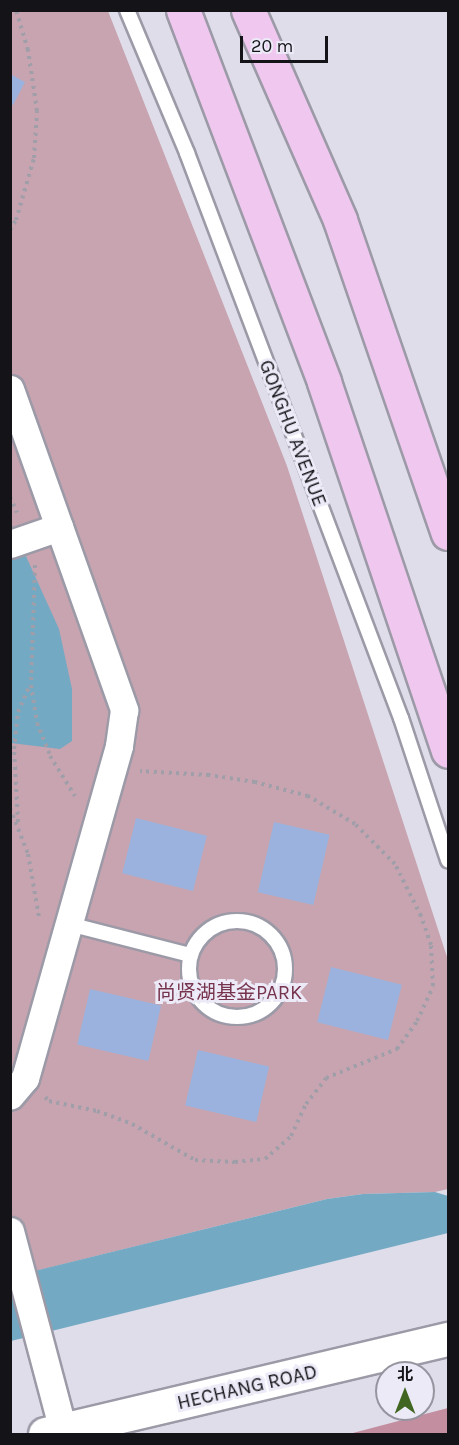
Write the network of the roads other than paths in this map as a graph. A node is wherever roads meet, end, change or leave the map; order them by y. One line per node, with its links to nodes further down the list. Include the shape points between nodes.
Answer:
1 (127, 10): 9 (lane, GONGHU AVENUE, via 187,153 397,706)
2 (183, 10): 8 (main road, via 324,382)
3 (248, 10): 6 (main road, via 340,220)
4 (10, 389): 5 (street)
5 (59, 526): 7 (street); 10 (street, via 124,710 113,769)
6 (448, 533)
7 (10, 543)
8 (448, 750)
9 (448, 860)
10 (69, 924): 11 (lane); 12 (street)
11 (190, 956): 11 (lane, via 209,929 224,922 248,922 270,933 280,946 286,961 286,977 281,992 264,1009 243,1018 227,1017 212,1011 192,987)
12 (18, 1087)
13 (14, 1244): 16 (street, via 43,1355)
14 (448, 1339): 16 (street, HECHANG ROAD)
15 (448, 1358): 17 (street, HECHANG ROAD)
16 (54, 1432)
17 (118, 1434)

